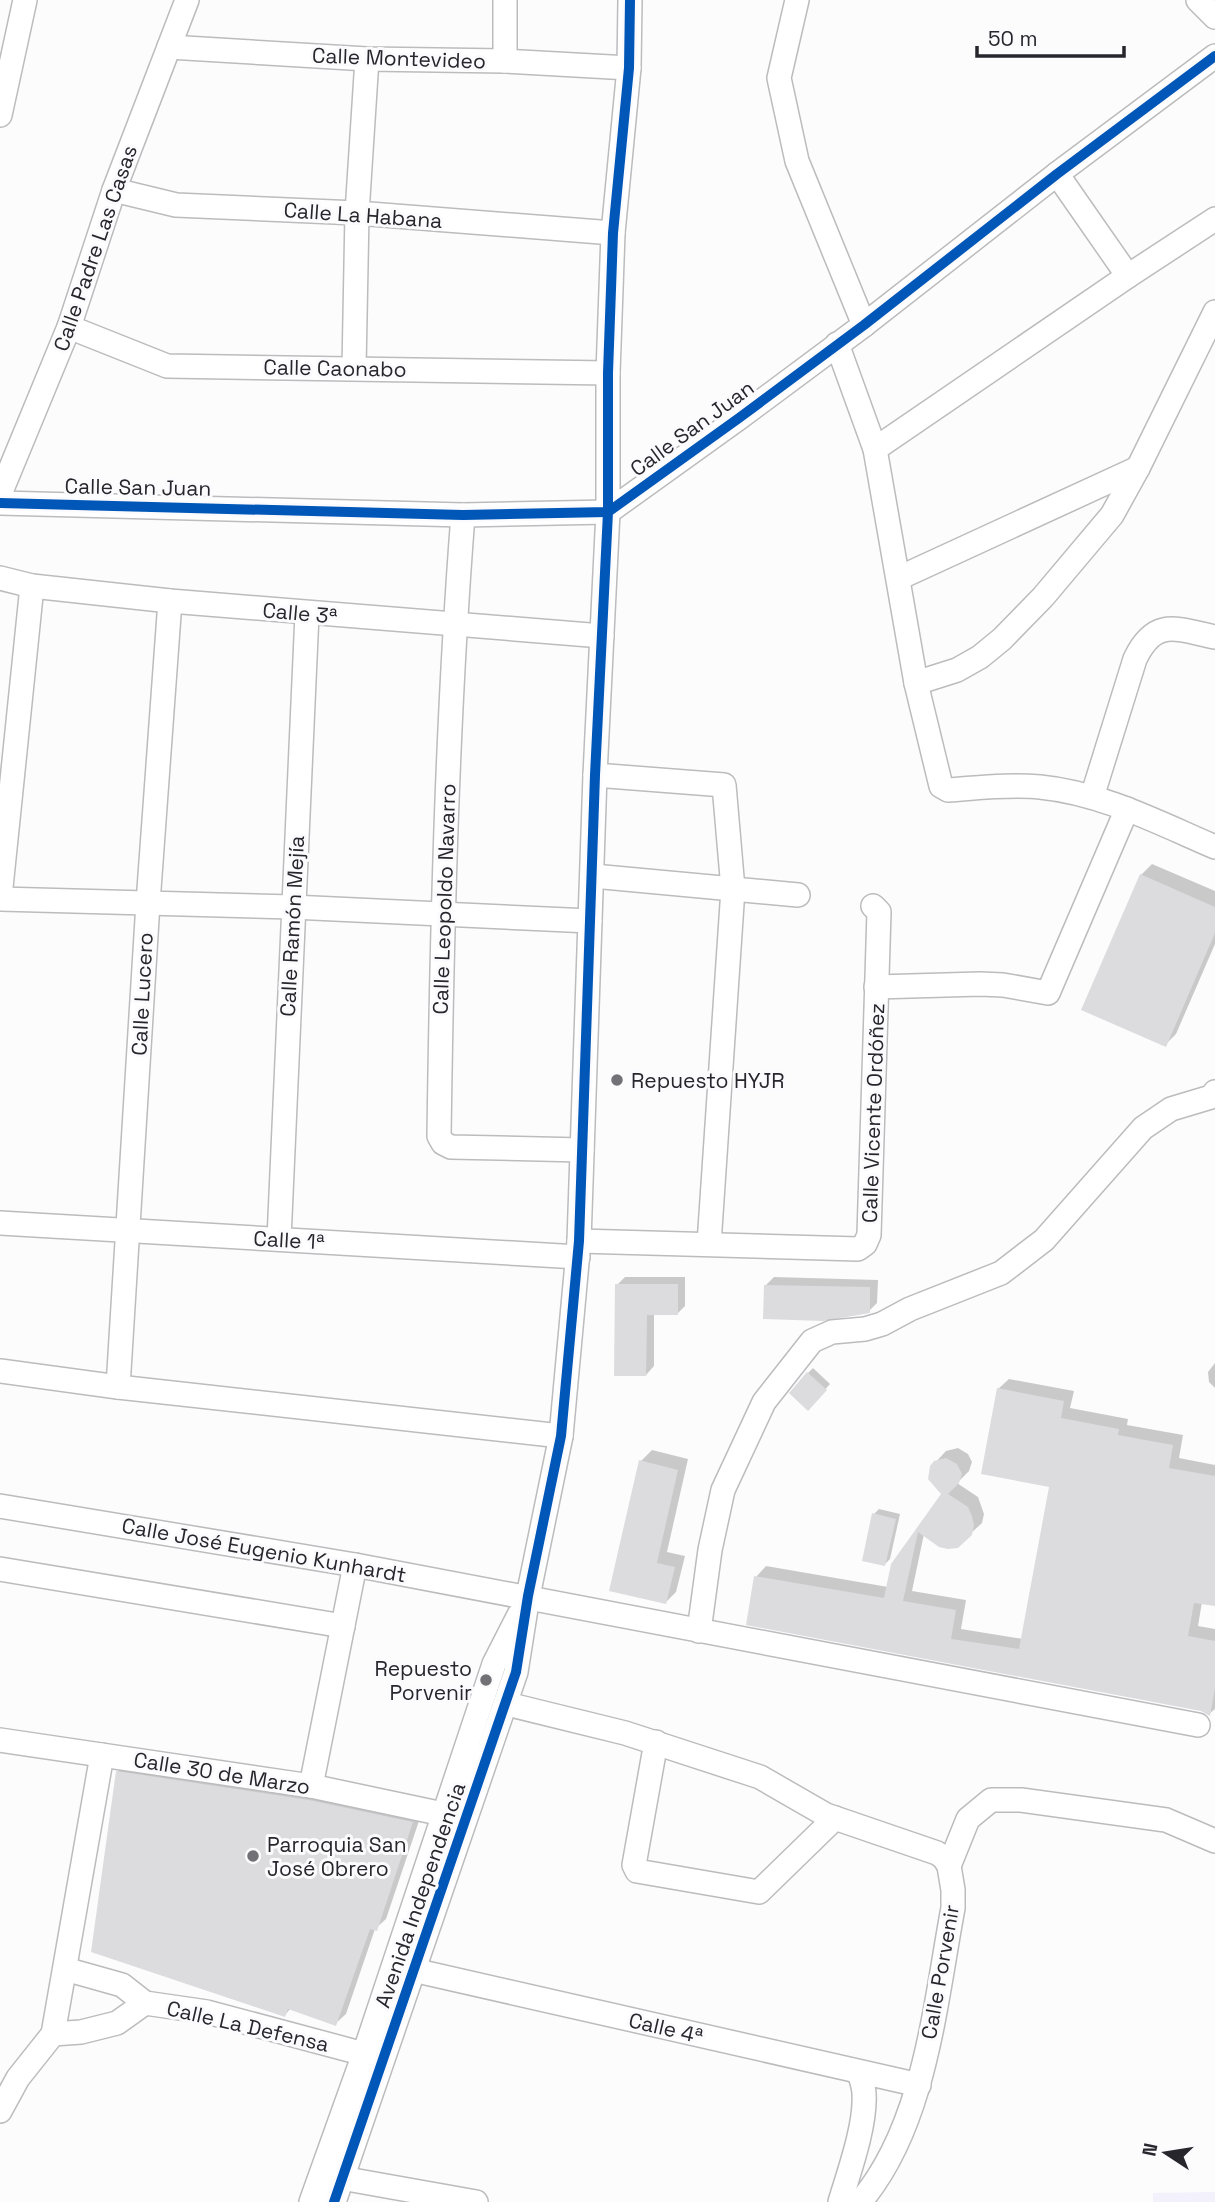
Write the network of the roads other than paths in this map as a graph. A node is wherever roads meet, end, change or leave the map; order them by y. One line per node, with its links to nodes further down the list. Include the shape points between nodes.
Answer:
1 (25, 0): 13 (street)
2 (187, 0): 8 (street, Calle Padre Las Casas)
3 (505, 0): 11 (street)
4 (630, 0): 12 (street)
5 (797, 0): 21 (street, via 779,78 781,90 797,161)
6 (1198, 0): 7 (street)
7 (1215, 17)
8 (169, 47): 10 (street, Calle Montevideo); 15 (street, Calle Padre Las Casas)
9 (1215, 56): 14 (street, Calle San Juan)
10 (366, 59): 11 (street, Calle Montevideo); 16 (street)
11 (505, 61): 12 (street, Calle Montevideo)
12 (629, 68): 18 (street)
13 (0, 115)
14 (1057, 174): 19 (street); 21 (street, Calle San Juan)
15 (114, 190): 16 (street, Calle La Habana, via 176,205); 22 (street, Calle Padre Las Casas)
16 (357, 214): 18 (street, Calle La Habana); 24 (street)
17 (1215, 219): 19 (street)
18 (613, 233): 25 (street)
19 (1128, 276): 26 (street)
20 (1215, 313): 27 (street)
21 (863, 325): 23 (street, Calle San Juan)
22 (69, 327): 24 (street, Calle Caonabo, via 167,366); 28 (street, Calle Padre Las Casas)
23 (837, 344): 26 (street); 30 (street, Calle San Juan)
24 (354, 368): 25 (street, Calle Caonabo)
25 (608, 373): 30 (street)
26 (875, 449): 33 (street)
27 (1138, 468): 33 (street); 40 (street, via 1112,516 1002,639 957,670)
28 (0, 494)
29 (0, 503): 31 (street, Calle San Juan)
30 (608, 512): 31 (street, Calle San Juan); 38 (street)
31 (463, 514): 37 (street, Calle Leopoldo Navarro)
32 (0, 578): 34 (street, Calle 3ª)
33 (899, 578): 40 (street)
34 (32, 586): 35 (street, Calle 3ª); 48 (street)
35 (170, 601): 36 (street, Calle 3ª); 49 (street, Calle Lucero)
36 (307, 614): 37 (street, Calle 3ª); 51 (street, Calle Ramón Mejía)
37 (454, 625): 38 (street, Calle 3ª); 52 (street, Calle Leopoldo Navarro)
38 (602, 636): 41 (street)
39 (1215, 637): 42 (street, via 1175,629 1156,631 1143,642)
40 (916, 683): 42 (street, via 944,789 1026,786)
41 (595, 775): 45 (street); 46 (street, via 724,785)
42 (1092, 797): 43 (street)
43 (1127, 809): 44 (street); 54 (street, via 1048,993 979,984)
44 (1215, 847)
45 (593, 876): 46 (street); 53 (street)
46 (733, 889): 47 (street); 60 (street)
47 (798, 895)
48 (0, 898): 49 (street)
49 (148, 903): 51 (street); 58 (street, Calle Lucero)
50 (873, 906): 54 (street, Calle Vicente Ordóñez, via 879,912)
51 (292, 907): 52 (street); 59 (street, Calle Ramón Mejía)
52 (442, 916): 53 (street); 56 (street, Calle Leopoldo Navarro, via 439,1136 443,1143 450,1147)
53 (590, 921): 56 (street)
54 (876, 987): 60 (street, Calle Vicente Ordóñez, via 869,1236 865,1244 858,1249)
55 (1215, 1092): 70 (street, via 1171,1109 1143,1128 1044,1240 1002,1273 882,1324 832,1332 812,1341 764,1402 723,1490)
56 (582, 1150): 61 (street)
57 (0, 1223): 58 (street, Calle 1ª)
58 (129, 1231): 59 (street, Calle 1ª); 63 (street, Calle Lucero)
59 (278, 1240): 61 (street, Calle 1ª)
60 (709, 1244): 61 (street, Calle Vicente Ordóñez)
61 (579, 1249): 64 (street)
62 (0, 1371): 63 (street)
63 (118, 1387): 64 (street)
64 (561, 1436): 68 (street)
65 (0, 1506): 66 (street, Calle José Eugenio Kunhardt)
66 (355, 1565): 68 (street, Calle José Eugenio Kunhardt); 69 (street)
67 (0, 1569): 69 (street)
68 (528, 1596): 70 (street, Calle José Eugenio Kunhardt); 71 (street, Avenida Independencia); 77 (street, Avenida Independencia, via 494,1664)
69 (343, 1626): 76 (street)
70 (699, 1631): 72 (street, Calle José Eugenio Kunhardt)
71 (507, 1704): 74 (street); 82 (street, Avenida Independencia)
72 (1198, 1726)
73 (0, 1740): 75 (street, Calle 30 de Marzo)
74 (656, 1742): 78 (street, via 765,1779); 78 (street, via 634,1865 637,1871 759,1892)
75 (102, 1755): 76 (street, Calle 30 de Marzo); 81 (street)
76 (311, 1786): 77 (street, Calle 30 de Marzo)
77 (443, 1814): 85 (street, Avenida Independencia)
78 (835, 1818): 80 (street, via 937,1853)
79 (1215, 1841): 80 (street, via 1166,1821 1021,1800 991,1800 968,1819)
80 (948, 1866): 88 (street, Calle Porvenir, via 953,1909)
81 (65, 1969): 83 (street, via 122,1985); 84 (street)
82 (413, 1970): 86 (street, Calle 4ª); 90 (street, Avenida Independencia)
83 (145, 2003): 84 (street, Calle La Defensa, via 117,2023); 85 (street, Calle La Defensa, via 207,2012)
84 (53, 2034): 87 (street)
85 (364, 2054): 90 (street, Avenida Independencia)
86 (859, 2072): 88 (street, Calle 4ª); 94 (street, via 863,2113)
87 (9, 2075): 89 (street)
88 (919, 2085): 95 (street, Calle Porvenir, via 898,2140)
89 (0, 2111)
90 (331, 2177): 91 (street, Avenida Independencia); 92 (street, Avenida Independencia); 93 (street)
91 (311, 2202)
92 (334, 2202)
93 (477, 2202)
94 (840, 2202)
95 (860, 2202)

